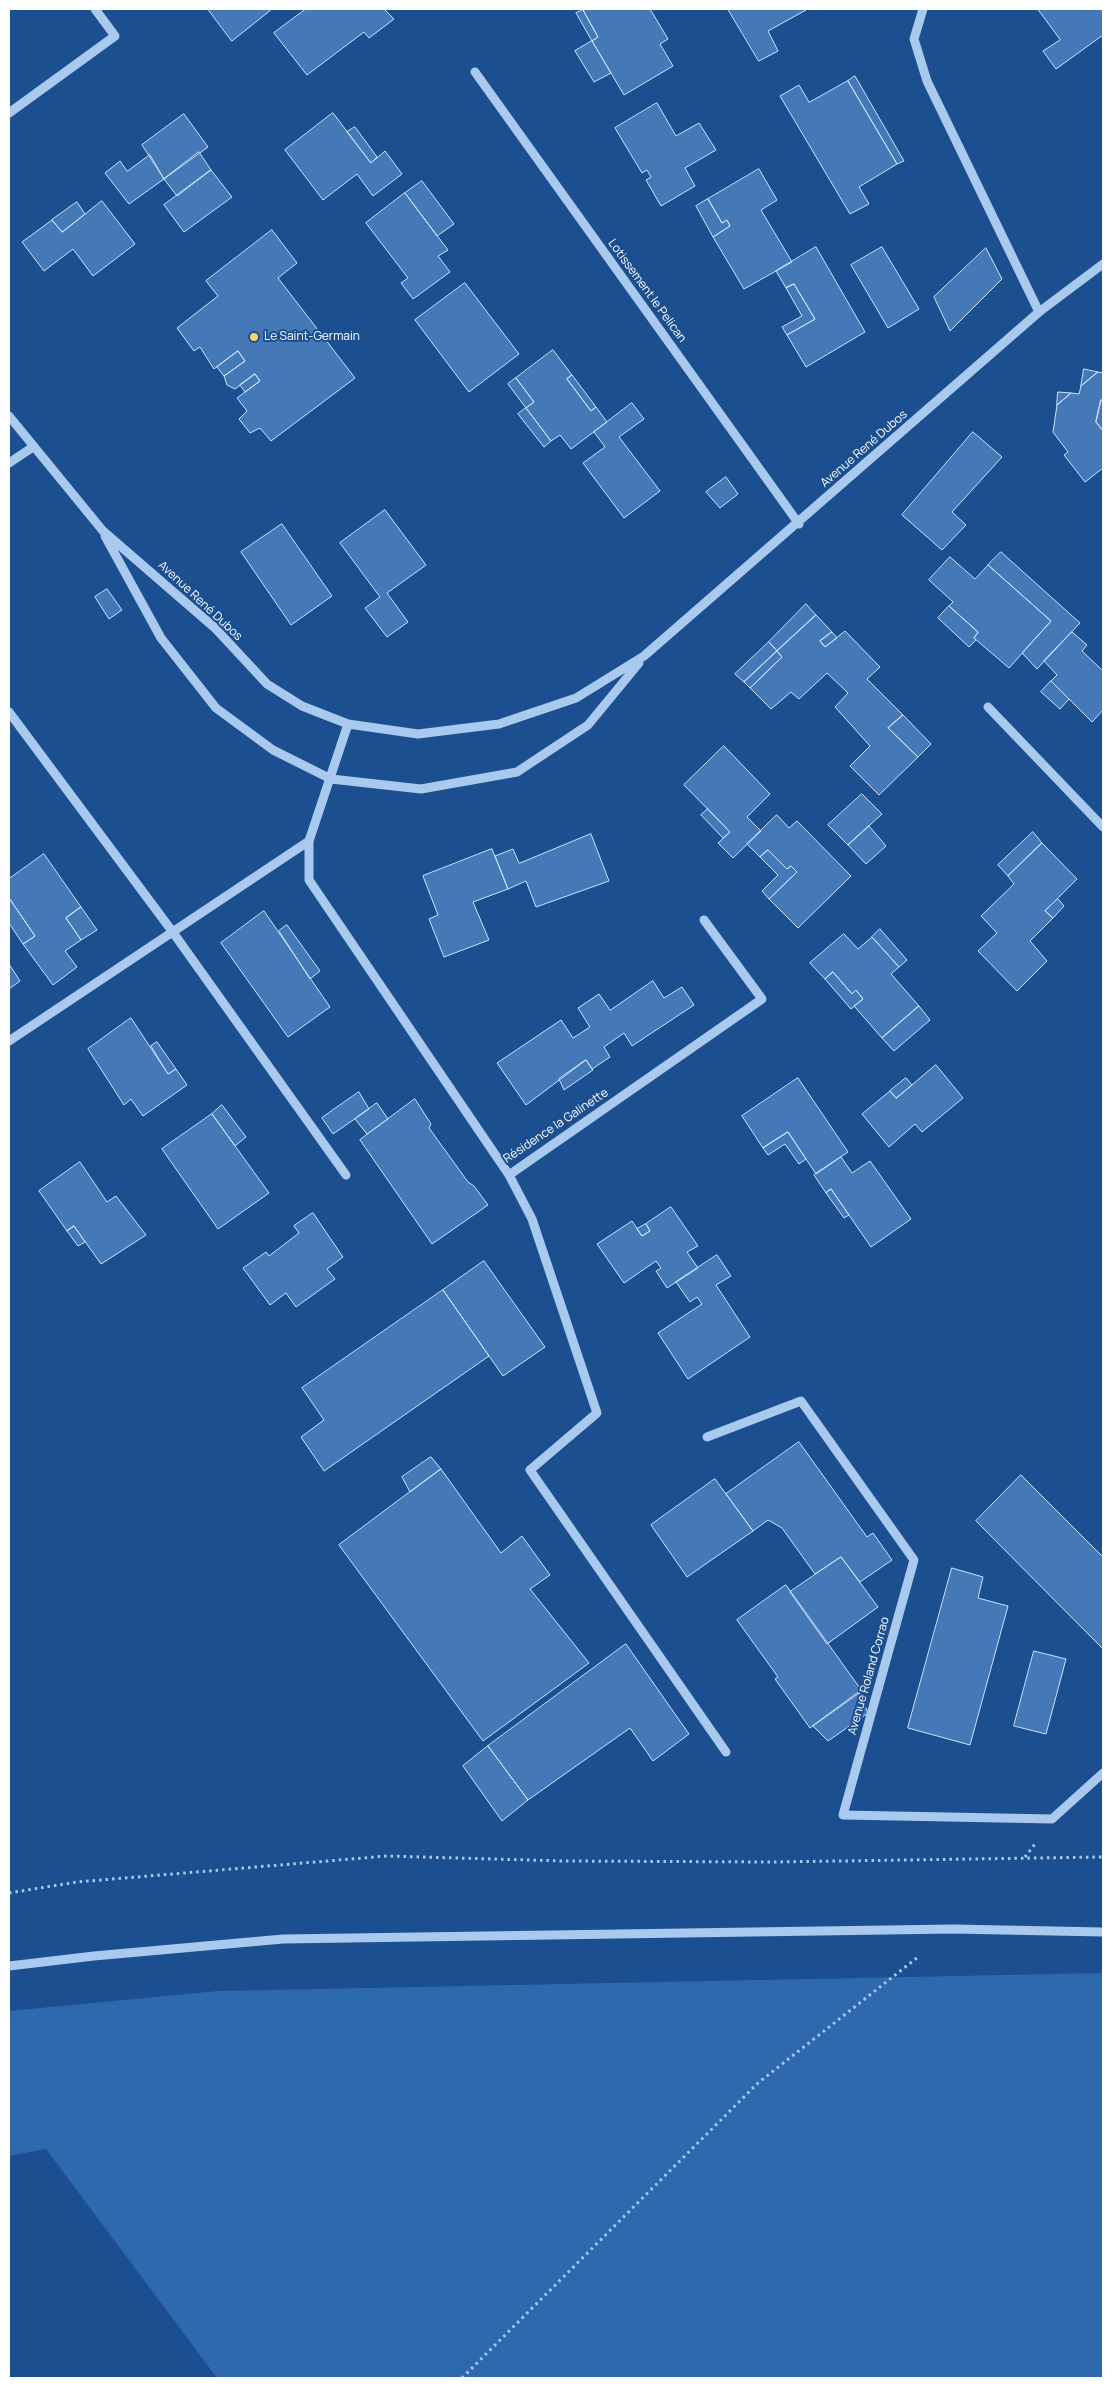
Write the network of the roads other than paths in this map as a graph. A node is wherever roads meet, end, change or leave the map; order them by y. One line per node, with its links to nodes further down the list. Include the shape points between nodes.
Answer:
1 (95, 9): 4 (street, via 116,36)
2 (923, 9): 6 (street, via 914,39 927,81)
3 (475, 72): 10 (street, Lotissement le Pelican)
4 (9, 113)
5 (1103, 264): 6 (street, Avenue René Dubos)
6 (1039, 312): 10 (street, Avenue René Dubos)
7 (9, 416): 8 (street, Avenue René Dubos)
8 (33, 447): 9 (street); 11 (street, Avenue René Dubos)
9 (9, 463)
10 (799, 524): 12 (street, Avenue René Dubos)
11 (103, 531): 15 (street, Avenue René Dubos, via 215,628 267,684 302,706); 16 (street, Avenue René Dubos, via 161,638 216,708 273,750)
12 (644, 656): 15 (street, Avenue René Dubos, via 576,698 499,724 418,734); 16 (street, Avenue René Dubos, via 588,725 517,772 421,789)
13 (988, 707): 17 (street)
14 (9, 712): 20 (street)
15 (348, 724): 16 (street)
16 (331, 779): 18 (street)
17 (1103, 827)
18 (309, 841): 20 (street); 23 (street, Résidence la Galinette, via 309,880)
19 (704, 920): 23 (street, Résidence la Galinette, via 762,999)
20 (172, 931): 21 (street); 22 (street)
21 (9, 1041)
22 (346, 1175)
23 (509, 1175): 25 (street, via 532,1218 597,1413 530,1470)
24 (707, 1438): 26 (street, Avenue Roland Corrao, via 802,1401 914,1560 843,1815 1052,1819)
25 (726, 1752)
26 (1103, 1774)
27 (1103, 1932): 28 (street, via 953,1929 283,1939)
28 (9, 1966)

